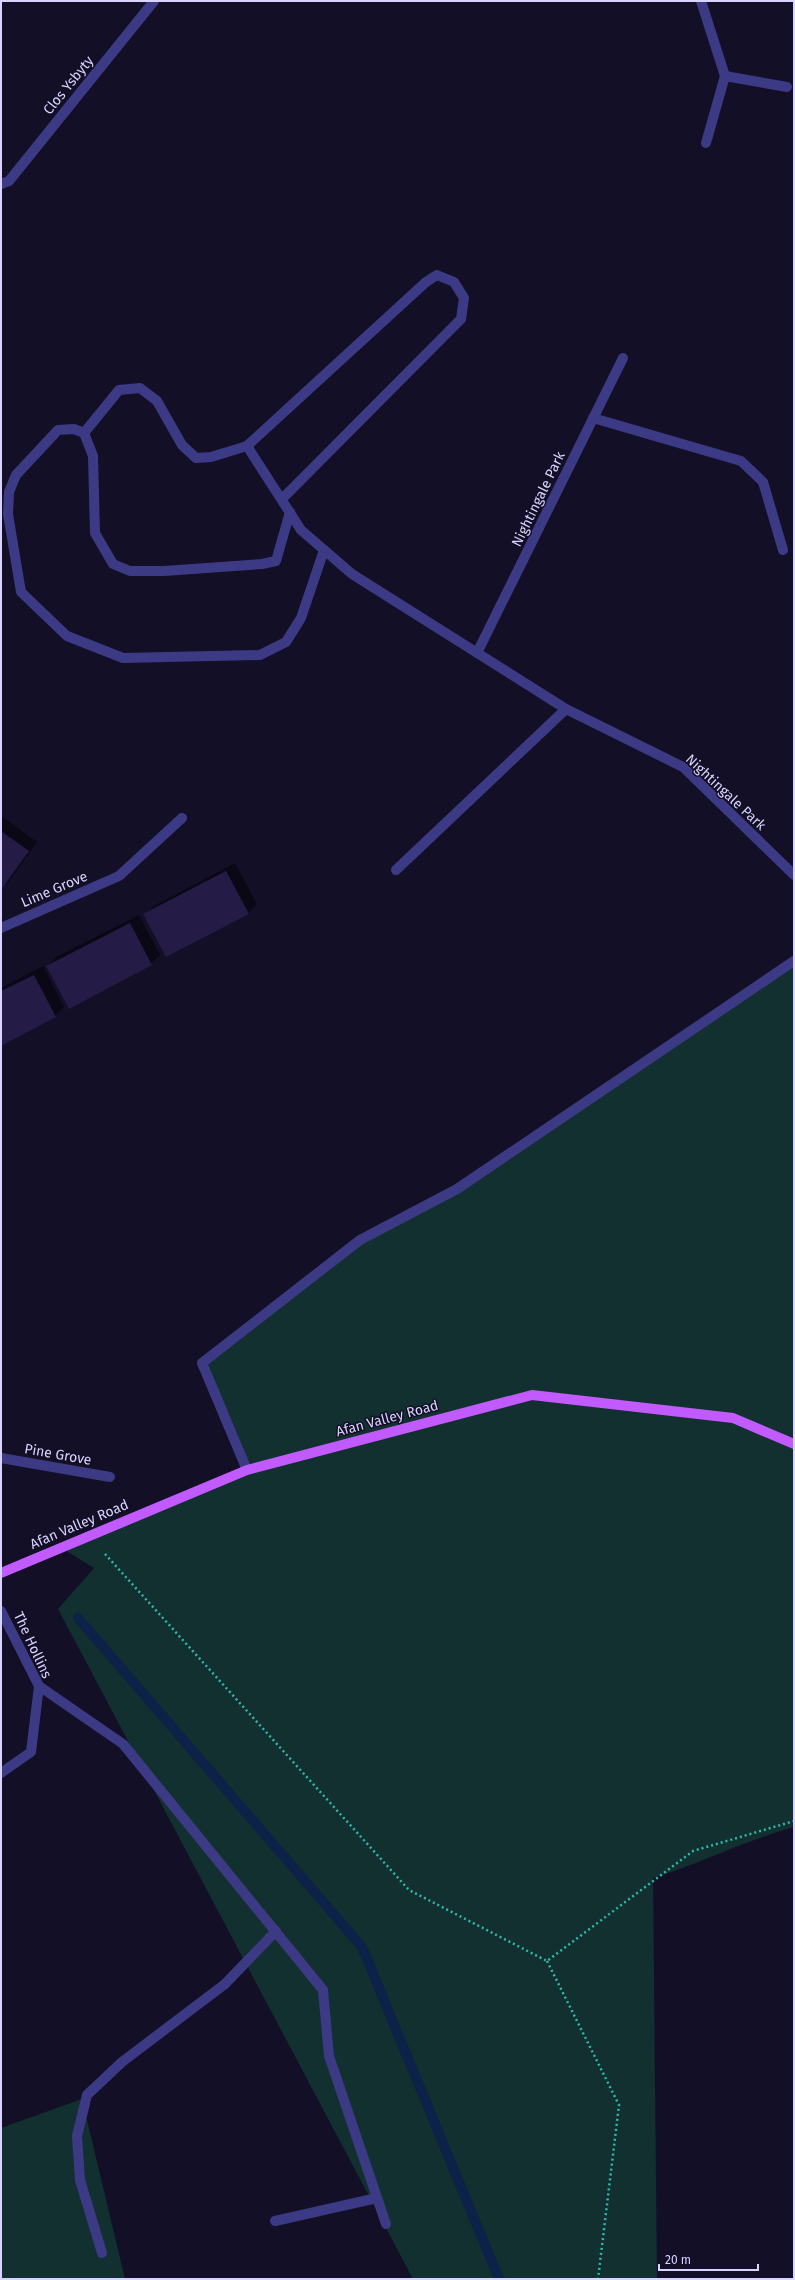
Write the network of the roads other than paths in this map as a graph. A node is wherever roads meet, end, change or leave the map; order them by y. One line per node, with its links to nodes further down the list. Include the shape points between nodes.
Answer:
1 (154, 1): 6 (street, Clos Ysbyty, via 9,181)
2 (701, 1): 3 (street)
3 (725, 76): 4 (street); 5 (street)
4 (787, 87)
5 (706, 143)
6 (1, 184)
7 (623, 358): 8 (street, Nightingale Park)
8 (593, 418): 14 (street, via 741,461 763,482); 15 (street, Nightingale Park)
9 (84, 433): 10 (street, via 119,390 140,388 157,400 182,445 196,458 211,457); 12 (street, via 93,456 95,533 113,564 130,571 164,571 276,561); 13 (street, via 74,429 58,430 16,475 9,492 8,514 21,592 67,636 123,658 260,655 286,642 301,618)
10 (247, 446): 11 (street, Nightingale Park); 11 (street, via 426,282 437,275 454,282 464,298 461,319)
11 (282, 499): 12 (street, Nightingale Park)
12 (290, 512): 13 (street, Nightingale Park, via 301,530)
13 (324, 550): 15 (street, Nightingale Park, via 352,574)
14 (782, 550)
15 (477, 653): 16 (street, Nightingale Park)
16 (566, 709): 18 (street); 19 (street, Nightingale Park, via 683,767)
17 (182, 818): 20 (street, Lime Grove, via 119,876)
18 (396, 870)
19 (794, 875)
20 (1, 928)
21 (794, 961): 24 (street, via 457,1189 360,1240 202,1363)
22 (794, 1444): 24 (main road, Afan Valley Road, via 733,1418 532,1395)
23 (1, 1458): 25 (street, Pine Grove)
24 (247, 1470): 26 (main road, Afan Valley Road)
25 (110, 1477)
26 (1, 1573)
27 (1, 1610): 28 (street, The Hollins)
28 (39, 1686): 29 (street, The Hollins, via 30,1752); 30 (street, via 123,1744)
29 (1, 1773)
30 (276, 1931): 31 (street, via 324,1990 329,2056); 34 (street, via 225,1984 122,2062 87,2095 77,2136 80,2180)
31 (377, 2198): 32 (street); 33 (street)
32 (275, 2221)
33 (386, 2224)
34 (102, 2253)

